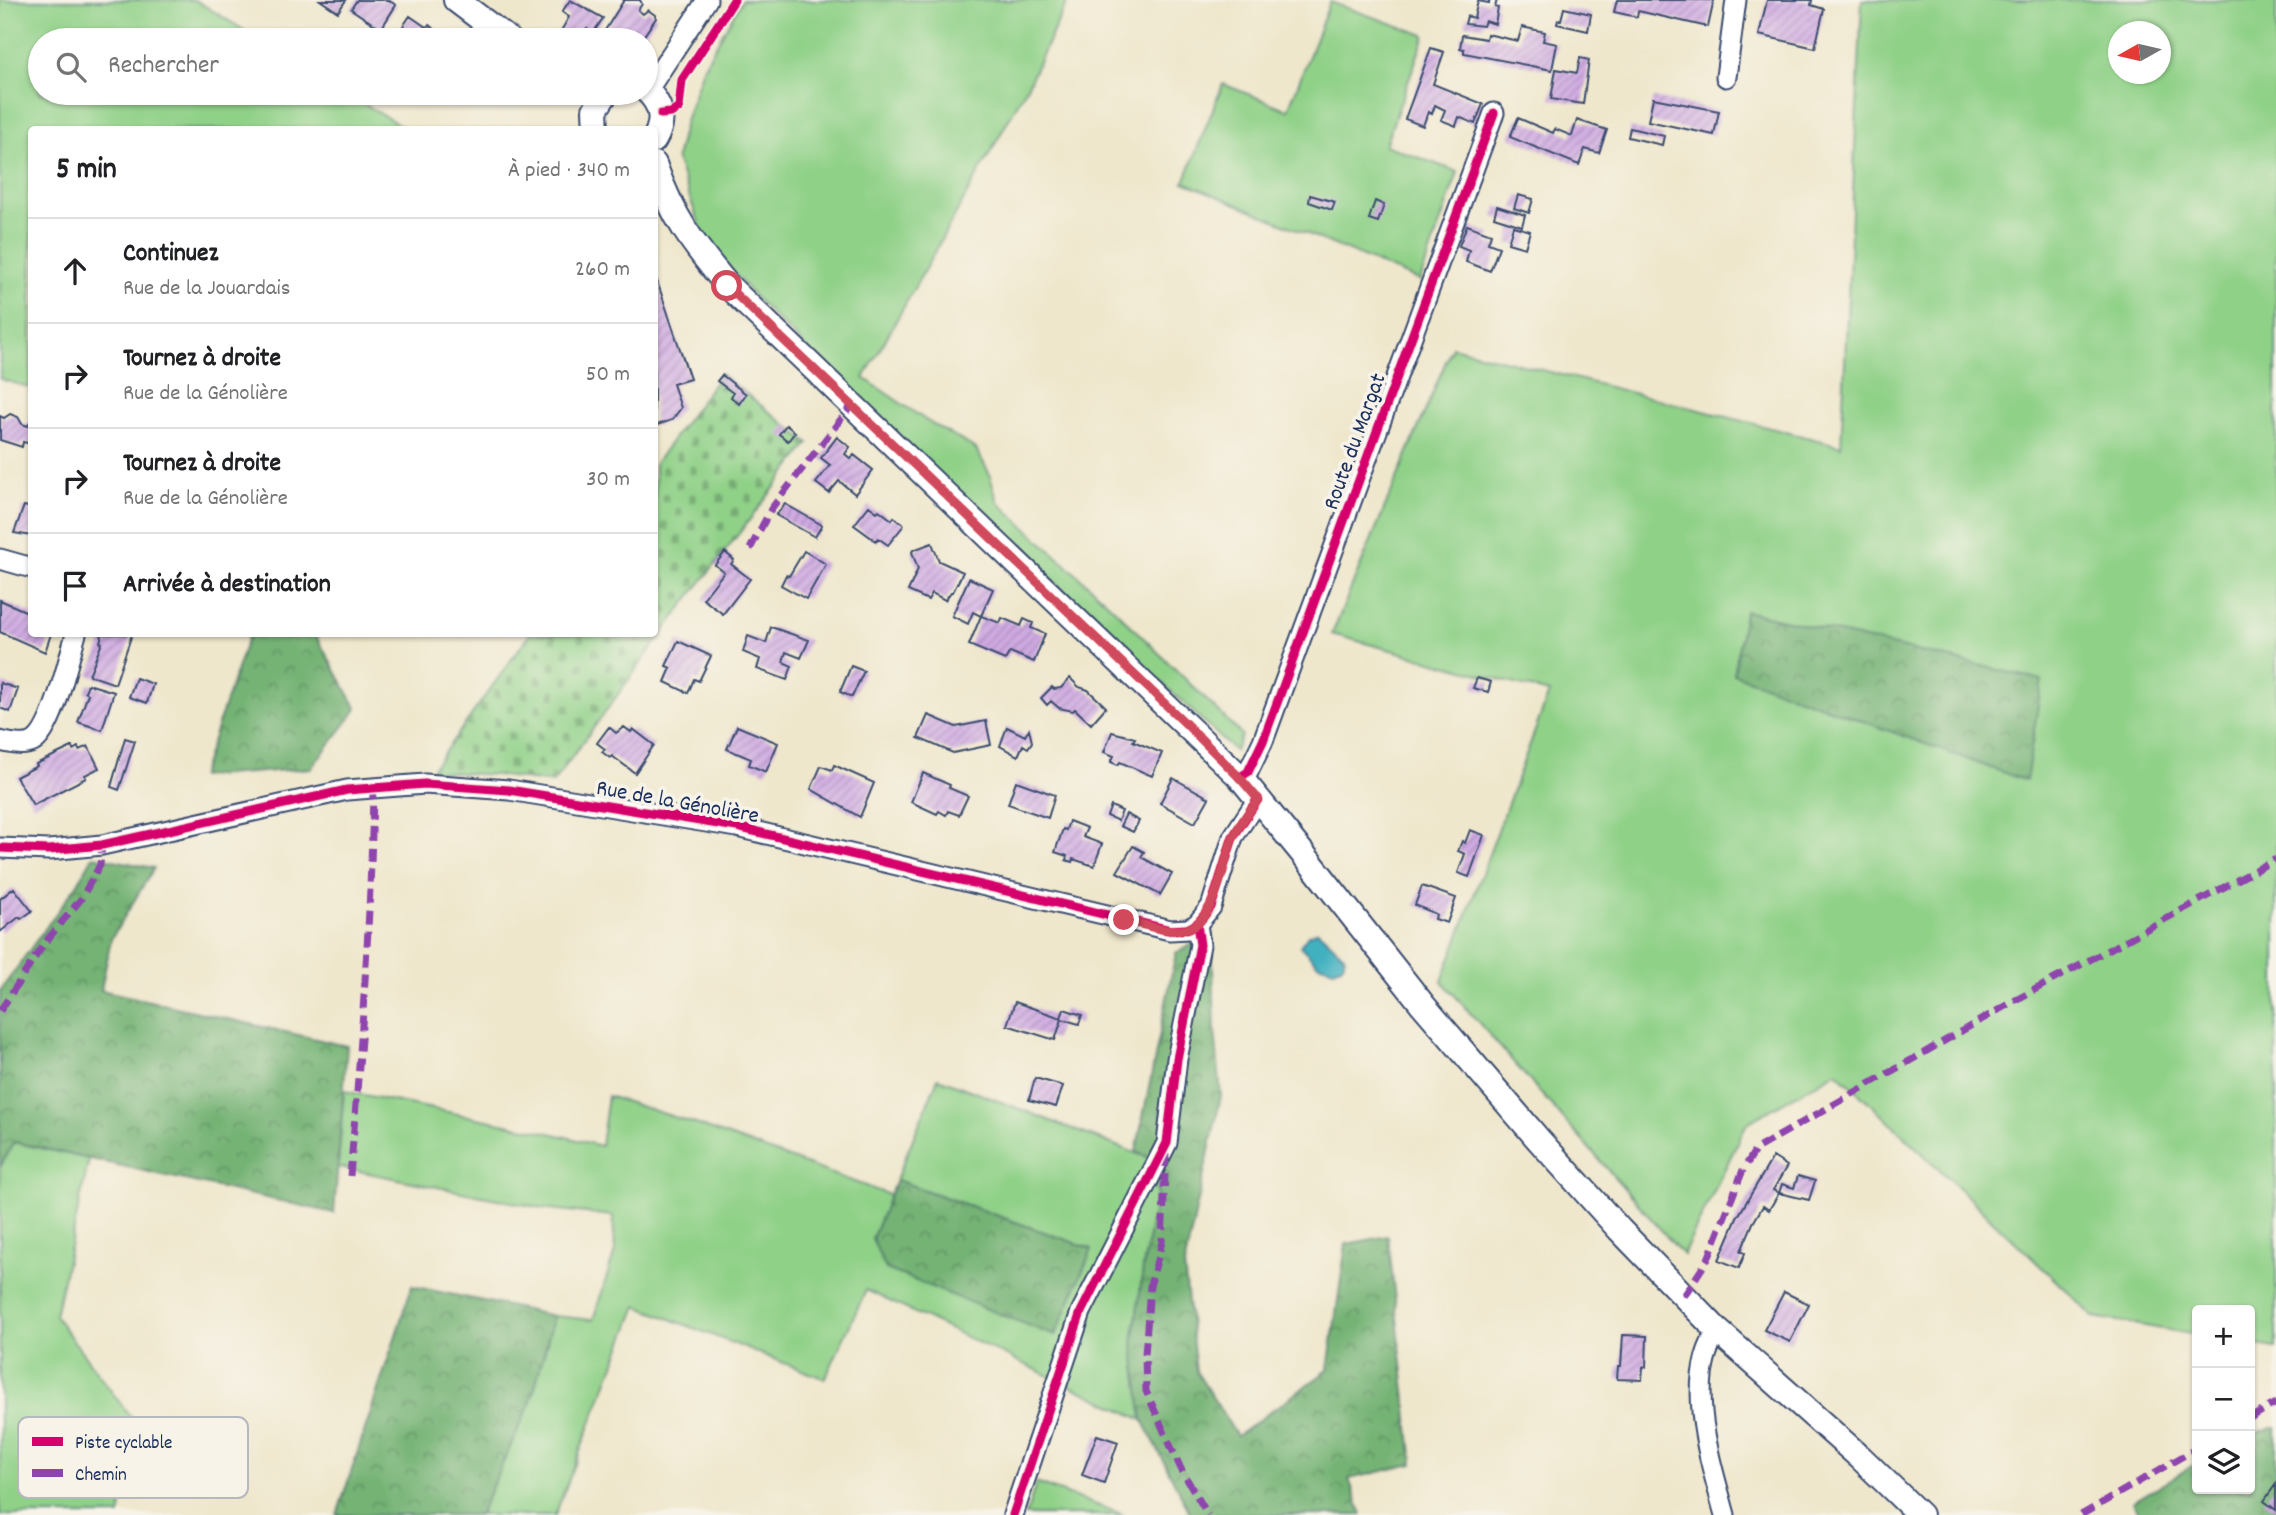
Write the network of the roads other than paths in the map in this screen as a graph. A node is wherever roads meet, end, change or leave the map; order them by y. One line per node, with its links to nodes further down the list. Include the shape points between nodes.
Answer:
1 (456, 0): 4 (main road)
2 (707, 0): 5 (street)
3 (1736, 0): 6 (street)
4 (493, 28)
5 (658, 73)
6 (1727, 77)
7 (658, 104): 11 (main road)
8 (596, 105): 10 (main road)
9 (1494, 113): 17 (street, Route du Margat, via 1263,741 1248,772)
10 (596, 126)
11 (658, 130)
12 (658, 174): 17 (main road, via 690,241 727,286)
13 (0, 559): 14 (street)
14 (28, 567)
15 (75, 637): 16 (street, via 48,726 33,742)
16 (0, 741)
17 (1240, 778): 18 (main road)
18 (1258, 799): 22 (street, via 1233,837 1211,907); 23 (main road, via 1423,1005 1538,1139)
19 (0, 836): 21 (street, Rue de la Génolière)
20 (0, 848): 21 (street, Rue de la Génolière)
21 (49, 849): 22 (street, Rue de la Génolière, via 102,845 347,790 425,784 509,790 737,827 1170,930)
22 (1197, 924): 24 (street, via 1200,945 1177,1059 1167,1143 1082,1312)
23 (1718, 1331): 25 (street, via 1704,1359 1701,1384 1707,1447); 26 (main road)
24 (1013, 1515)
25 (1725, 1515)
26 (1920, 1515)

